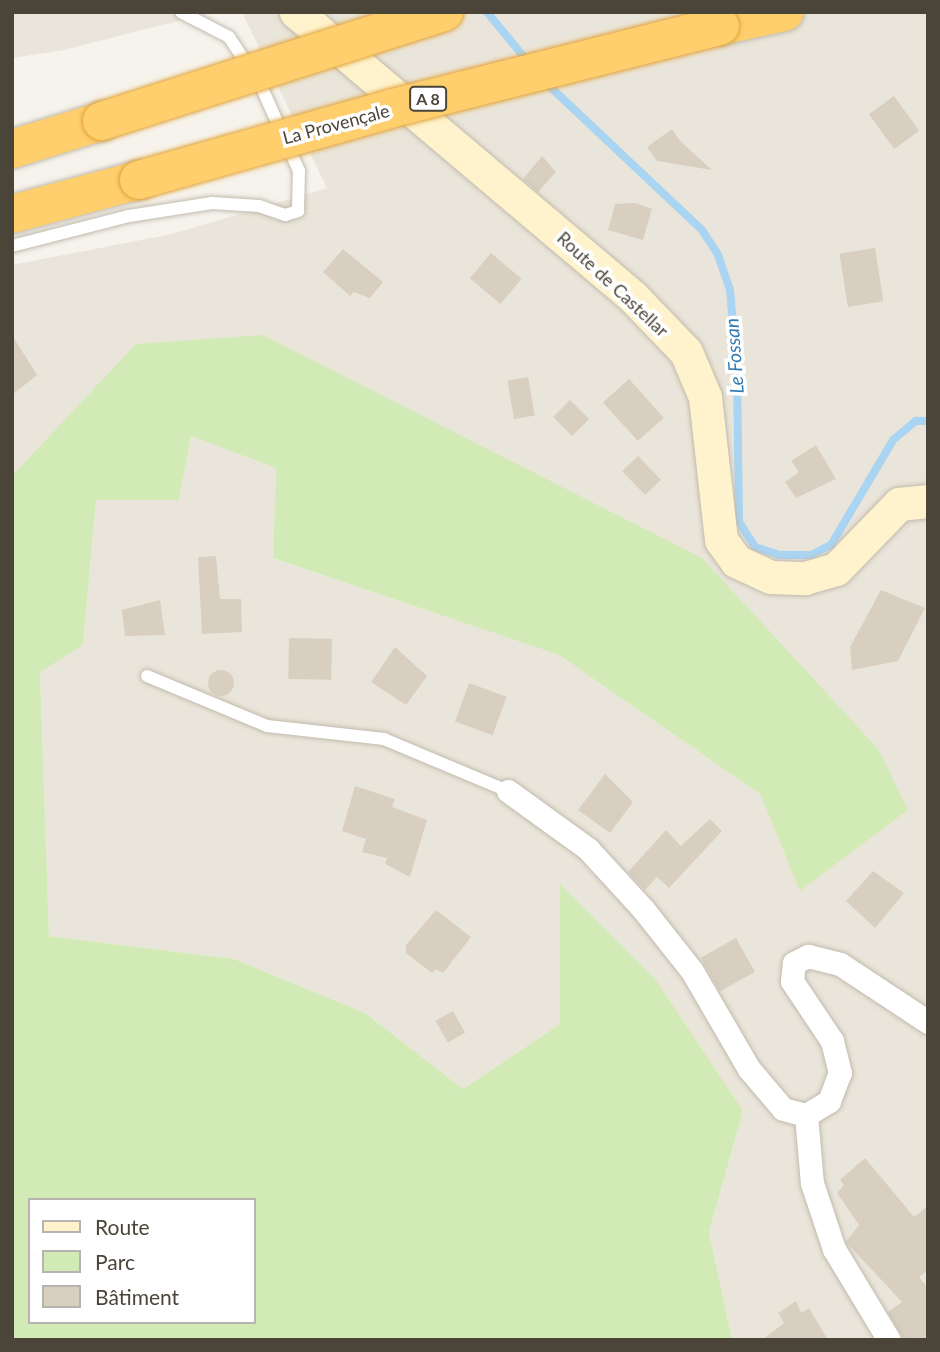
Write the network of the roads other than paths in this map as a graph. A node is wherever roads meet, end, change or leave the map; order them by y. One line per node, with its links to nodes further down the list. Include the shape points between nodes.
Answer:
1 (181, 12): 7 (lane, via 229,37 260,84 299,170 298,211 285,215 260,206 212,203 129,216)
2 (296, 12): 8 (street, Route de Castellar, via 632,297 686,352 705,397 721,540 736,561 771,577 805,578 836,569 899,504)
3 (443, 12): 5 (highway, bridge)
4 (785, 12): 6 (highway, La Provençale / A 8, bridge, via 393,108)
5 (12, 149)
6 (12, 214)
7 (12, 246)
8 (928, 501)
9 (147, 676): 10 (lane, via 267,726 384,738)
10 (508, 792): 12 (street, via 588,849 692,971 749,1069 783,1108)
11 (928, 1022): 12 (street, via 841,964 808,956 794,963 792,981 832,1041 840,1073 829,1101)
12 (806, 1115): 13 (street, via 812,1183 834,1249)
13 (890, 1340)

